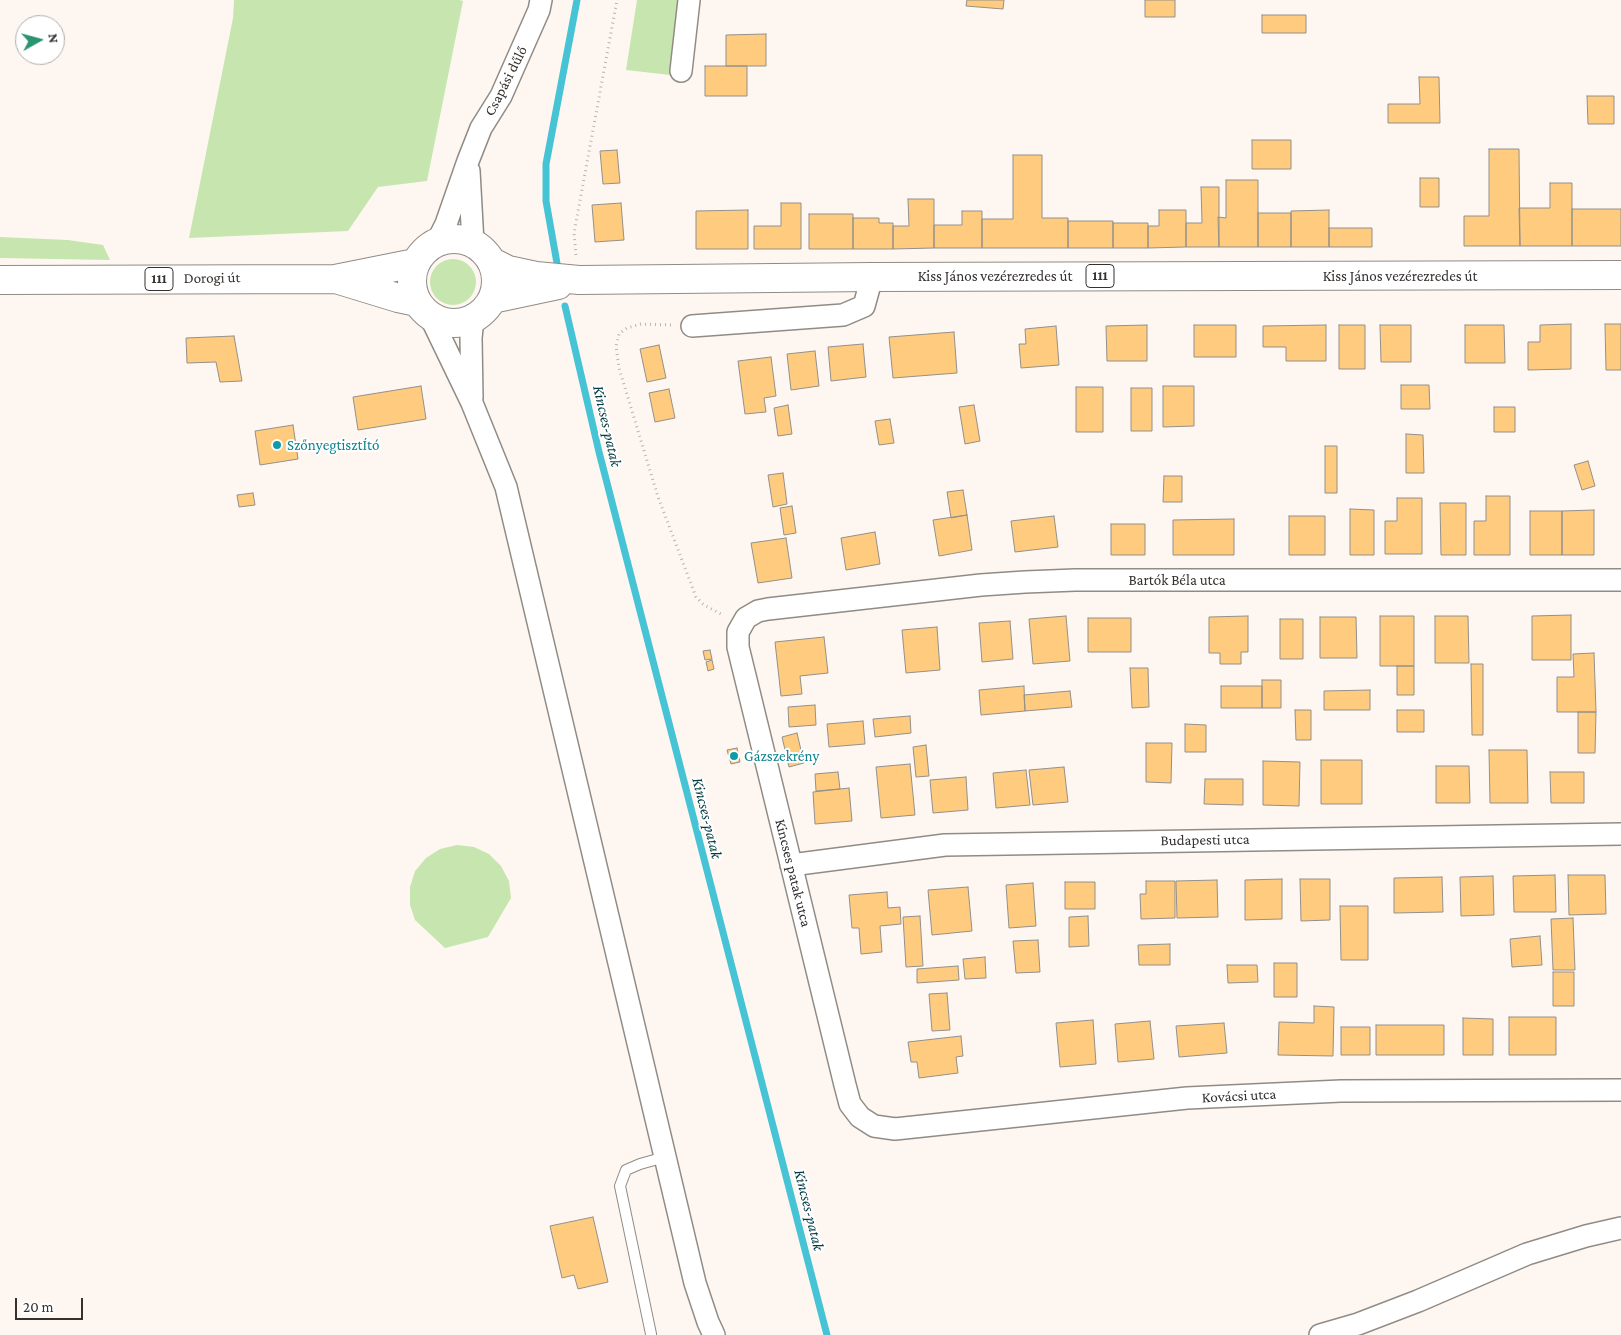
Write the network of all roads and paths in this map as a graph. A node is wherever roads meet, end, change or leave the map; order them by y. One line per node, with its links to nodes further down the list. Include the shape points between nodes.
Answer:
1 (541, 0): 5 (street, Csapási dűlő, via 520,55 501,96 481,128)
2 (617, 0): 6 (path)
3 (689, 0): 4 (street)
4 (681, 71)
5 (468, 161): 7 (street, Csapási dűlő, via 446,224); 8 (street, Csapási dűlő)
6 (574, 233)
7 (436, 242): 8 (main road, 111, via 461,239); 9 (main road, via 424,250)
8 (482, 252): 14 (main road, Kiss János vezérezredes út / 111); 15 (main road, via 496,274)
9 (415, 263): 12 (main road, Dorogi út / 111); 16 (main road, via 412,289)
10 (1621, 275): 11 (main road, Kiss János vezérezredes út / 111)
11 (872, 277): 14 (main road, Kiss János vezérezredes út / 111); 18 (street, via 864,306 843,315)
12 (335, 279): 13 (main road, Dorogi út / 111); 16 (main road, Dorogi út / 111)
13 (0, 280)
14 (535, 283): 15 (main road, Kiss János vezérezredes út / 111)
15 (492, 299): 17 (main road)
16 (423, 309): 17 (main road, 111, via 440,321 451,323); 19 (street)
17 (473, 318): 19 (street)
18 (692, 326): 21 (path, via 641,324 627,328 619,334 616,346 619,368 658,496 696,597)
19 (472, 403): 26 (street, via 506,487 517,528)
20 (1621, 580): 21 (street, Bartók Béla utca, via 1025,582 768,609 746,618)
21 (741, 626): 23 (street, Kincses patak utca, via 738,647)
22 (1621, 834): 23 (street, Budapesti utca, via 945,845)
23 (791, 865): 25 (street, Kincses patak utca, via 850,1104)
24 (1621, 1090): 25 (street, Kovácsi utca, via 1341,1091 1187,1098 895,1129 874,1126)
25 (860, 1117)
26 (665, 1157): 28 (lane, via 626,1170 620,1186); 29 (street, via 695,1283)
27 (1621, 1228): 30 (street, via 1527,1254 1410,1304)
28 (651, 1334)
29 (714, 1335)
30 (1320, 1335)

